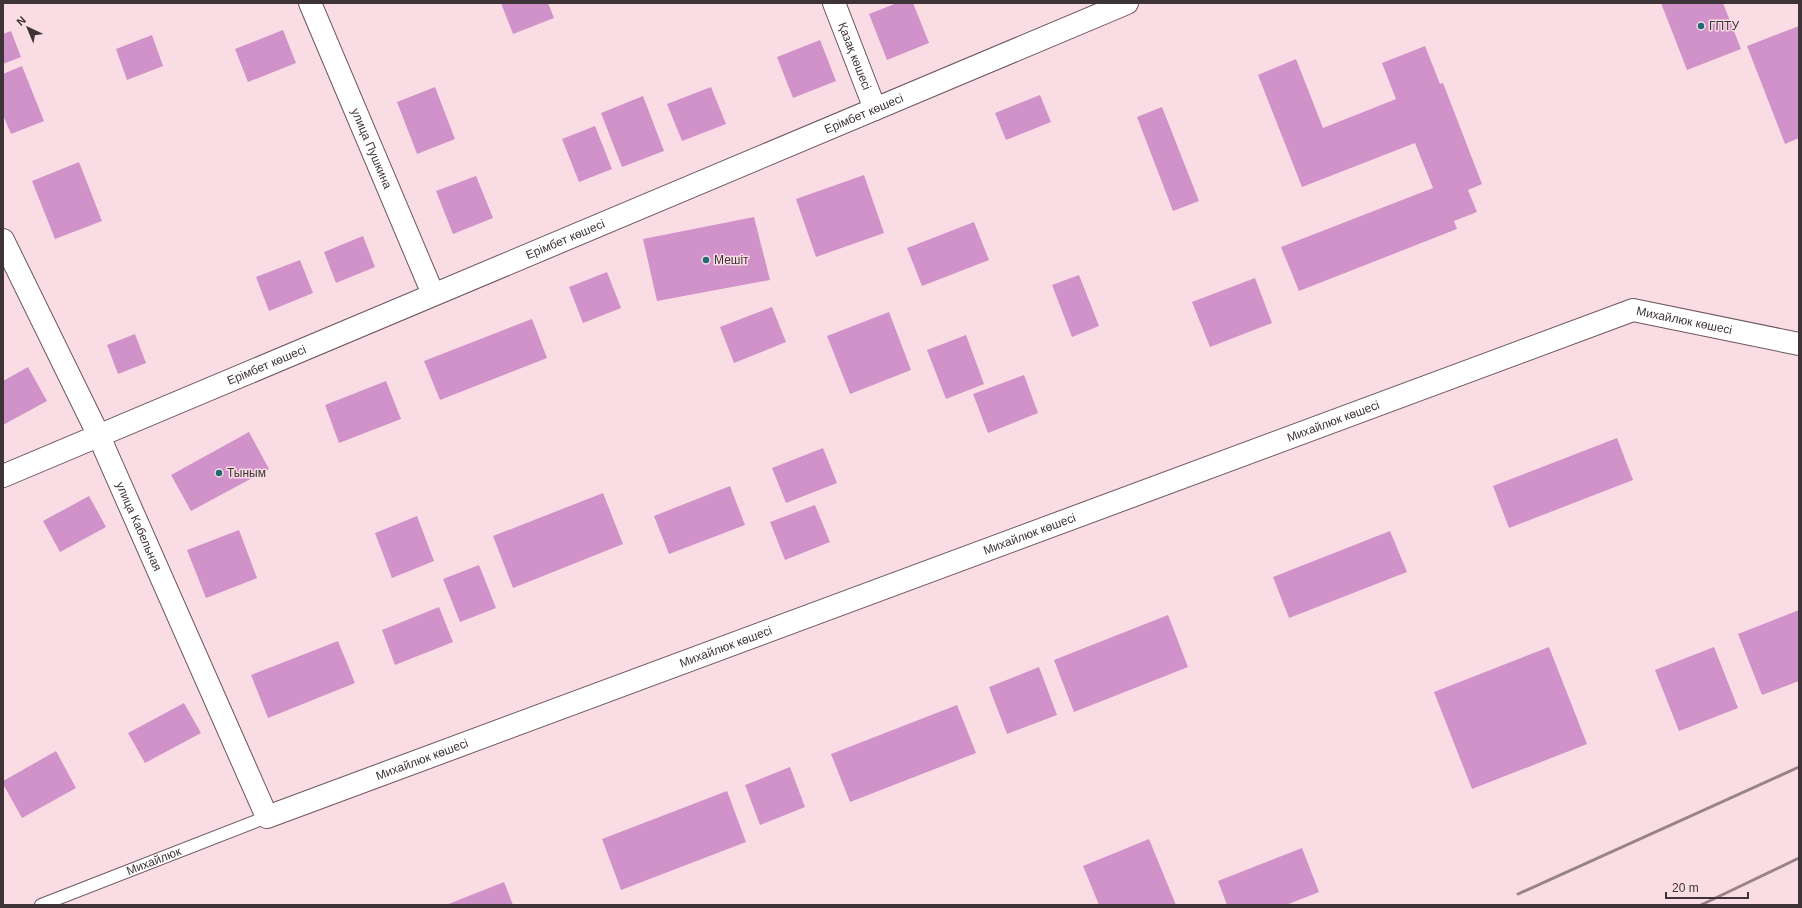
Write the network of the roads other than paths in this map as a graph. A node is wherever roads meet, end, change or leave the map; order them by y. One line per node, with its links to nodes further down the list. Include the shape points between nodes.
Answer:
1 (310, 3): 6 (street, улица Пушкина)
2 (834, 3): 4 (street, Қазақ көшесі)
3 (1115, 5): 4 (street, Ерімбет көшесі)
4 (876, 109): 6 (street, Ерімбет көшесі)
5 (3, 240): 8 (street, улица Кабельная)
6 (433, 294): 8 (street, Ерімбет көшесі)
7 (1799, 344): 10 (street, Михайлюк көшесі, via 1633,310)
8 (98, 434): 9 (street, Ерімбет көшесі); 10 (street, улица Кабельная)
9 (3, 476)
10 (267, 817): 11 (lane, Михайлюк)
11 (41, 905)

